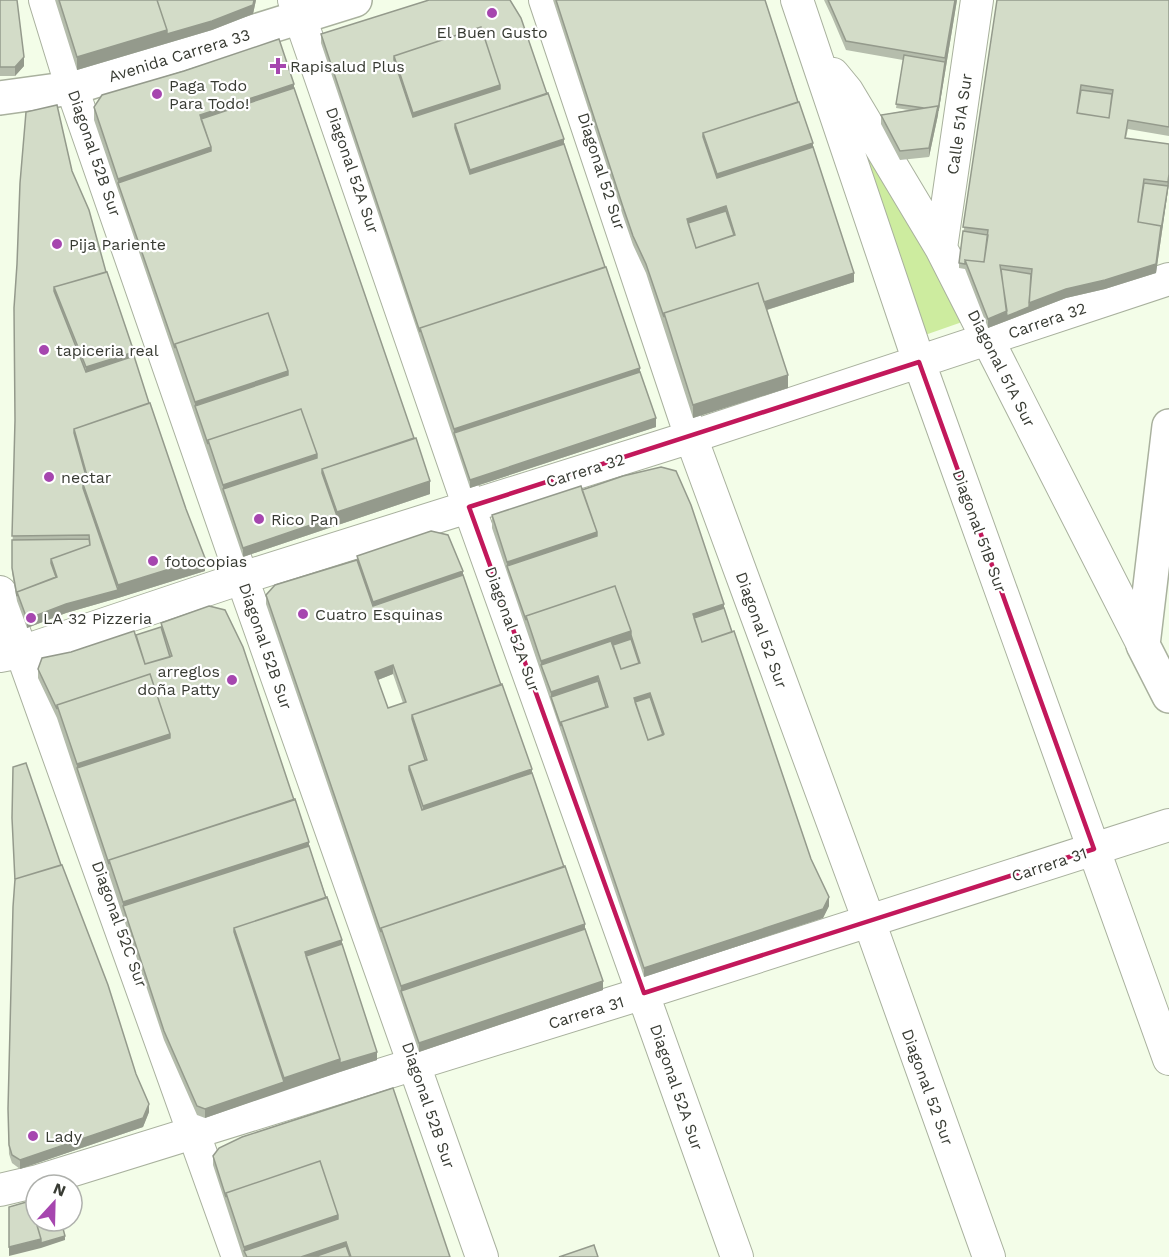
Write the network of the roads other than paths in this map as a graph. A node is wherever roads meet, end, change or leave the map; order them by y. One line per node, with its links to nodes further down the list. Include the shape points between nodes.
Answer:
1 (45, 0): 8 (street, Diagonal 52B Sur)
2 (355, 0): 6 (main road, Avenida Carrera 33)
3 (545, 0): 15 (street, Diagonal 52 Sur)
4 (797, 0): 7 (street, Diagonal 51B Sur)
5 (977, 0): 10 (street, Calle 51A Sur)
6 (298, 9): 8 (main road, Avenida Carrera 33); 16 (street, Diagonal 52A Sur)
7 (816, 52): 10 (street, Diagonal 51A Sur, via 847,91); 13 (street, Diagonal 51B Sur)
8 (72, 88): 9 (main road, Avenida Carrera 33); 17 (street, Diagonal 52B Sur)
9 (0, 98)
10 (940, 248): 12 (street, Diagonal 51A Sur)
11 (1169, 279): 12 (street, Carrera 32)
12 (988, 340): 13 (street, Carrera 32); 19 (street, Diagonal 51A Sur)
13 (919, 362): 15 (street, Carrera 32); 23 (street, Diagonal 51B Sur)
14 (1169, 426): 19 (main road)
15 (691, 437): 16 (street, Carrera 32); 24 (street, Diagonal 52 Sur)
16 (469, 507): 17 (street, Carrera 32); 25 (street, Diagonal 52A Sur)
17 (242, 578): 20 (street, Carrera 32); 27 (street, Diagonal 52B Sur)
18 (0, 592): 20 (street, Diagonal 52C Sur)
19 (1143, 645): 21 (main road, Diagonal 51A Sur)
20 (10, 654): 28 (street, Diagonal 52C Sur)
21 (1169, 696)
22 (1169, 825): 23 (street, Carrera 31)
23 (1094, 849): 24 (street, Carrera 31); 26 (street, Diagonal 51B Sur)
24 (869, 921): 25 (street, Carrera 31); 33 (street, Diagonal 52 Sur)
25 (644, 993): 27 (street, Carrera 31); 32 (street, Diagonal 52A Sur)
26 (1169, 1059)
27 (414, 1065): 28 (street, Carrera 31); 31 (street, Diagonal 52B Sur)
28 (195, 1132): 29 (street, Carrera 31); 30 (street, Diagonal 52C Sur)
29 (0, 1190)
30 (238, 1257)
31 (482, 1257)
32 (737, 1257)
33 (989, 1257)

